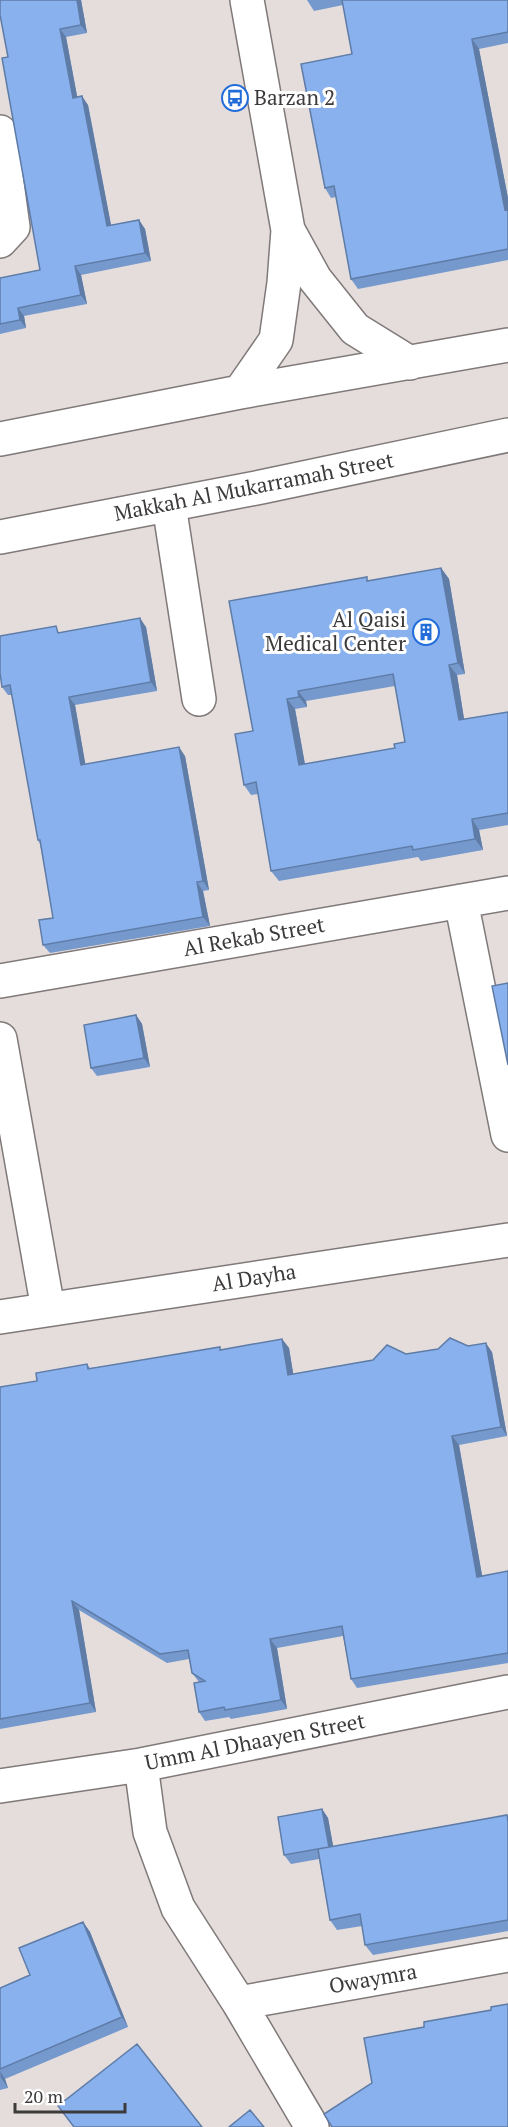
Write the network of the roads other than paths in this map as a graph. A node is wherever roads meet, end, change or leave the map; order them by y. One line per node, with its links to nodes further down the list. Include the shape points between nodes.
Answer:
1 (247, 0): 3 (street)
2 (0, 132): 4 (street, via 13,227)
3 (288, 230): 6 (street, via 315,279 355,329); 7 (street, via 276,340)
4 (0, 241)
5 (508, 345): 6 (street)
6 (410, 363): 7 (street)
7 (240, 392): 9 (street)
8 (508, 435): 10 (street, Makkah Al Mukarramah Street)
9 (0, 439)
10 (169, 505): 11 (street, Makkah Al Mukarramah Street); 12 (street)
11 (0, 537)
12 (199, 699)
13 (508, 893): 14 (street, Al Rekab Street)
14 (461, 901): 15 (street, Al Rekab Street); 17 (street)
15 (0, 981)
16 (0, 1039): 19 (street)
17 (508, 1136)
18 (508, 1240): 19 (street, Al Dayha)
19 (48, 1309): 20 (street, Al Dayha)
20 (0, 1317)
21 (508, 1692): 22 (street, Umm Al Dhaayen Street)
22 (141, 1765): 23 (street, Umm Al Dhaayen Street); 25 (street, via 150,1832 178,1908)
23 (0, 1786)
24 (508, 1955): 25 (street, Owaymra)
25 (239, 2003): 26 (street)
26 (312, 2127)

